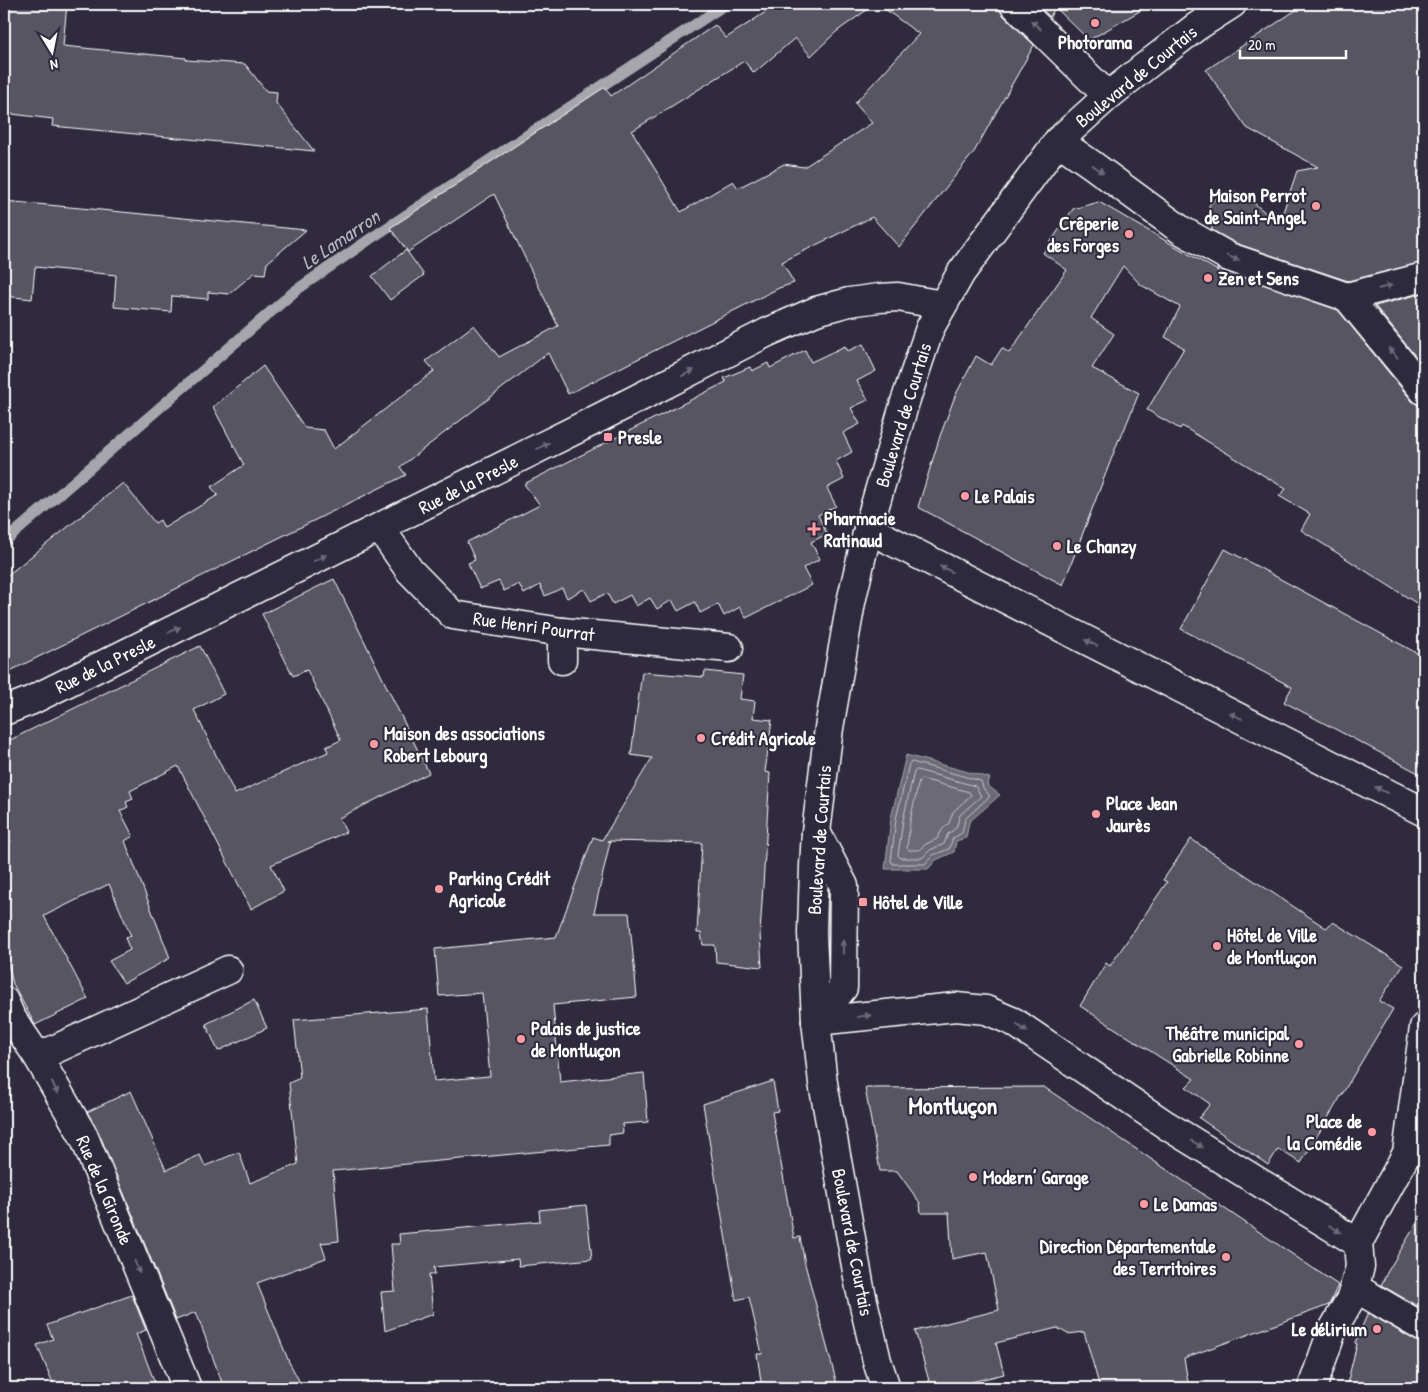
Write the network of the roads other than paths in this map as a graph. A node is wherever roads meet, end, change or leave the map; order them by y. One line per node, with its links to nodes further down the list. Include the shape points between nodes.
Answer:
1 (1014, 4): 3 (street, one-way to 1)
2 (1232, 4): 3 (street, Boulevard de Courtais, via 1196,27)
3 (1108, 96): 4 (street, Boulevard de Courtais)
4 (1058, 141): 6 (street, one-way to 6, via 1181,230 1229,257); 7 (street, Boulevard de Courtais)
5 (1424, 276): 6 (street, one-way to 5)
6 (1347, 297): 8 (street, one-way to 6)
7 (942, 305): 9 (street, Rue de la Presle, one-way to 7, via 816,310 849,302 898,297); 10 (street, Boulevard de Courtais, via 930,328 904,402)
8 (1424, 391)
9 (380, 528): 11 (street, Rue Henri Pourrat, via 410,571 454,615); 14 (street, Rue de la Presle, one-way to 9)
10 (868, 529): 15 (street, one-way to 10); 18 (street, Boulevard de Courtais, via 838,671 816,832 812,933)
11 (562, 632): 12 (street, Rue Henri Pourrat); 13 (street)
12 (729, 648)
13 (562, 660)
14 (4, 711)
15 (1424, 812)
16 (228, 970): 20 (street)
17 (6, 1013): 20 (street, Rue de la Gironde)
18 (816, 1021): 22 (street, one-way to 22, via 956,1007 986,1010 1014,1022 1156,1118); 26 (street, Boulevard de Courtais, via 823,1083 860,1288)
19 (1424, 1027): 21 (street)
20 (38, 1057): 25 (street, Rue de la Gironde, one-way to 25, via 84,1137)
21 (1415, 1156): 22 (street)
22 (1358, 1243): 23 (street, via 1360,1267)
23 (1354, 1287): 24 (street); 27 (street, via 1332,1331)
24 (1424, 1328)
25 (187, 1388)
26 (886, 1388)
27 (1312, 1388)

